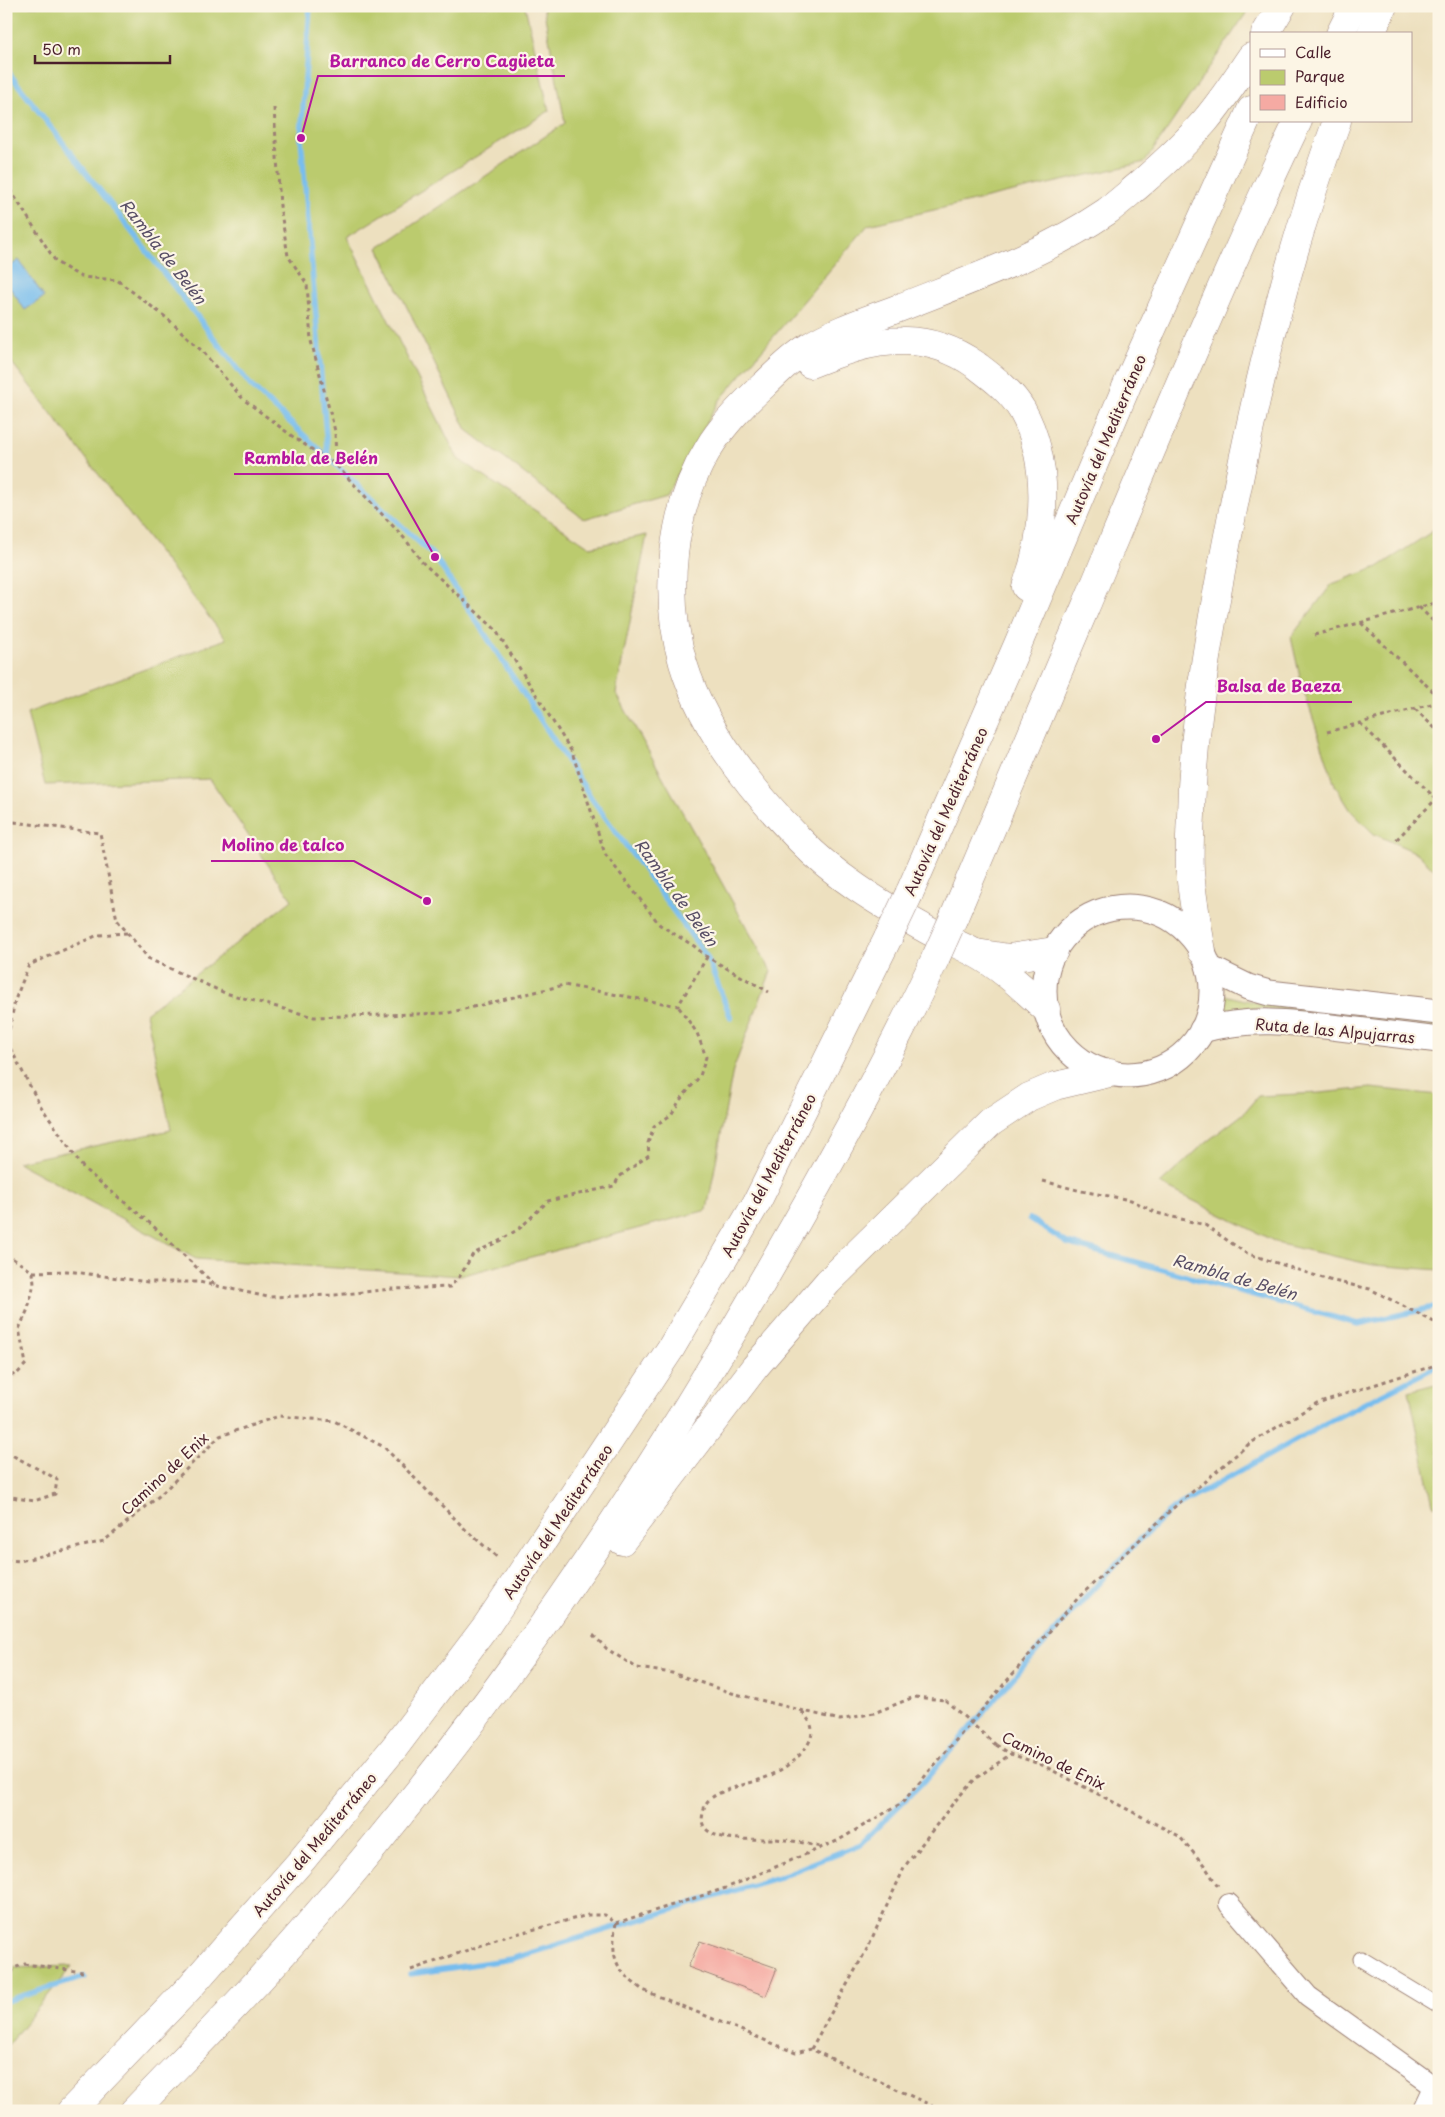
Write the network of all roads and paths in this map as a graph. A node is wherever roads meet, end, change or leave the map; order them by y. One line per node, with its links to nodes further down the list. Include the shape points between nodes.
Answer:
1 (1282, 6): 5 (highway)
2 (1301, 6): 6 (highway)
3 (1354, 6): 7 (highway)
4 (1383, 6): 8 (highway)
5 (1266, 32)
6 (1289, 32)
7 (1341, 32)
8 (1371, 32)
9 (1250, 58): 15 (highway, via 1208,118 1165,163 1107,212 1057,241 993,271 847,328 808,347)
10 (274, 108): 16 (path, via 280,206 288,256 307,284 311,342 335,431)
11 (1250, 112): 22 (highway, Autovía del Mediterráneo, via 1134,369)
12 (1298, 122): 55 (highway, bridge, via 1245,231 1180,380 954,917 844,1141 742,1317 611,1527)
13 (1337, 122): 36 (highway, via 1280,300 1252,411 1200,698 1192,778 1190,869)
14 (6, 183): 16 (path, via 56,262 81,278 117,280 202,351 243,399)
15 (765, 384): 22 (highway, via 842,351 902,341 927,343 962,356 999,382 1022,410 1036,447 1044,493 1033,568 1021,599); 34 (highway, via 737,410 707,450 688,494 677,532 673,573 673,613 683,664 704,715 722,744 753,787 799,840 838,874 923,928)
16 (336, 465): 35 (path, via 406,540 422,562 495,630 572,752 606,854 660,925)
17 (1439, 602): 18 (path)
18 (1419, 607): 19 (path); 20 (path)
19 (1361, 622): 21 (path); 23 (path)
20 (1439, 627)
21 (1314, 635)
22 (1018, 644): 69 (highway, Autovía del Mediterráneo, bridge, via 853,1010 752,1210 671,1348 487,1625 394,1748 302,1860 189,1988)
23 (1439, 697)
24 (1439, 702): 25 (path)
25 (1415, 709): 26 (path); 28 (path)
26 (1360, 724): 27 (path); 29 (path)
27 (1327, 732)
28 (1439, 732)
29 (1437, 801): 31 (path)
30 (6, 820): 32 (path, via 100,832 117,920)
31 (1396, 840)
32 (128, 933): 38 (path, via 149,960 225,993 314,1017 448,1013 564,985); 47 (path, via 98,934 29,964 15,1000 7,1042 40,1105 84,1169 151,1224)
33 (1054, 951): 34 (highway, via 1009,958); 36 (main road, via 1074,926 1088,917 1103,911 1136,907 1152,910 1181,926 1193,937); 39 (main road, via 1045,980)
34 (976, 953): 39 (highway)
35 (707, 957): 37 (path); 38 (path)
36 (1206, 959): 40 (main road, Ruta de las Alpujarras, via 1242,984 1269,993); 41 (main road, via 1212,1000)
37 (769, 992)
38 (678, 1006): 47 (path, via 698,1033 706,1057 700,1076 671,1115 654,1126 648,1143 650,1155 619,1177 614,1186 548,1201 520,1228 473,1254 450,1287 268,1298)
39 (1046, 1009): 43 (main road, via 1062,1043 1092,1066)
40 (1439, 1012)
41 (1202, 1030): 42 (main road, Ruta de las Alpujarras, via 1230,1023 1292,1022); 43 (main road, via 1194,1043 1170,1063 1141,1074)
42 (1439, 1040)
43 (1110, 1072): 55 (highway, via 1046,1089 990,1123 828,1282 755,1367 583,1593)
44 (1043, 1181): 48 (path, via 1131,1200 1157,1213 1205,1225 1246,1252 1329,1280 1370,1289 1434,1322)
45 (6, 1254): 46 (path)
46 (34, 1272): 47 (path, via 67,1271 148,1282 199,1282); 50 (path, via 28,1309 19,1329 26,1364 16,1375)
47 (216, 1286)
48 (1439, 1332)
49 (1439, 1364): 59 (path, via 1317,1403 1248,1444 1172,1509 1078,1598 902,1803)
50 (6, 1374)
51 (6, 1452): 52 (path, via 57,1479 55,1494 34,1501)
52 (6, 1496)
53 (498, 1558): 54 (path, Camino de Enix, via 384,1447 334,1421 280,1416 220,1436 159,1496 104,1541 20,1561)
54 (6, 1560)
55 (543, 1625): 70 (highway, via 376,1844 248,1993)
56 (593, 1635): 57 (path, Camino de Enix, via 607,1649 637,1668 672,1674)
57 (802, 1711): 58 (path, Camino de Enix, bridge, via 840,1720 874,1713 914,1697 945,1700 996,1745); 59 (path, via 810,1721 812,1732 808,1745 792,1762 764,1778 710,1799 704,1806 702,1820 706,1829 717,1835 739,1840 801,1842)
58 (1011, 1754): 60 (path, Camino de Enix, via 1042,1765 1179,1836 1204,1864); 67 (path, via 976,1778 905,1866 868,1947)
59 (821, 1848): 61 (path, via 726,1888)
60 (1229, 1904): 68 (street, via 1308,1996)
61 (616, 1924): 63 (path, via 605,1915 588,1914 505,1937); 67 (path, via 612,1948 618,1968 643,1990 796,2053)
62 (1361, 1959): 66 (street)
63 (411, 1970)
64 (84, 1972): 65 (path, via 25,1964 14,1968)
65 (6, 1988)
66 (1439, 2006)
67 (811, 2050): 71 (path)
68 (1437, 2088): 72 (street)
69 (71, 2111)
70 (134, 2111)
71 (943, 2111)
72 (1423, 2111)

